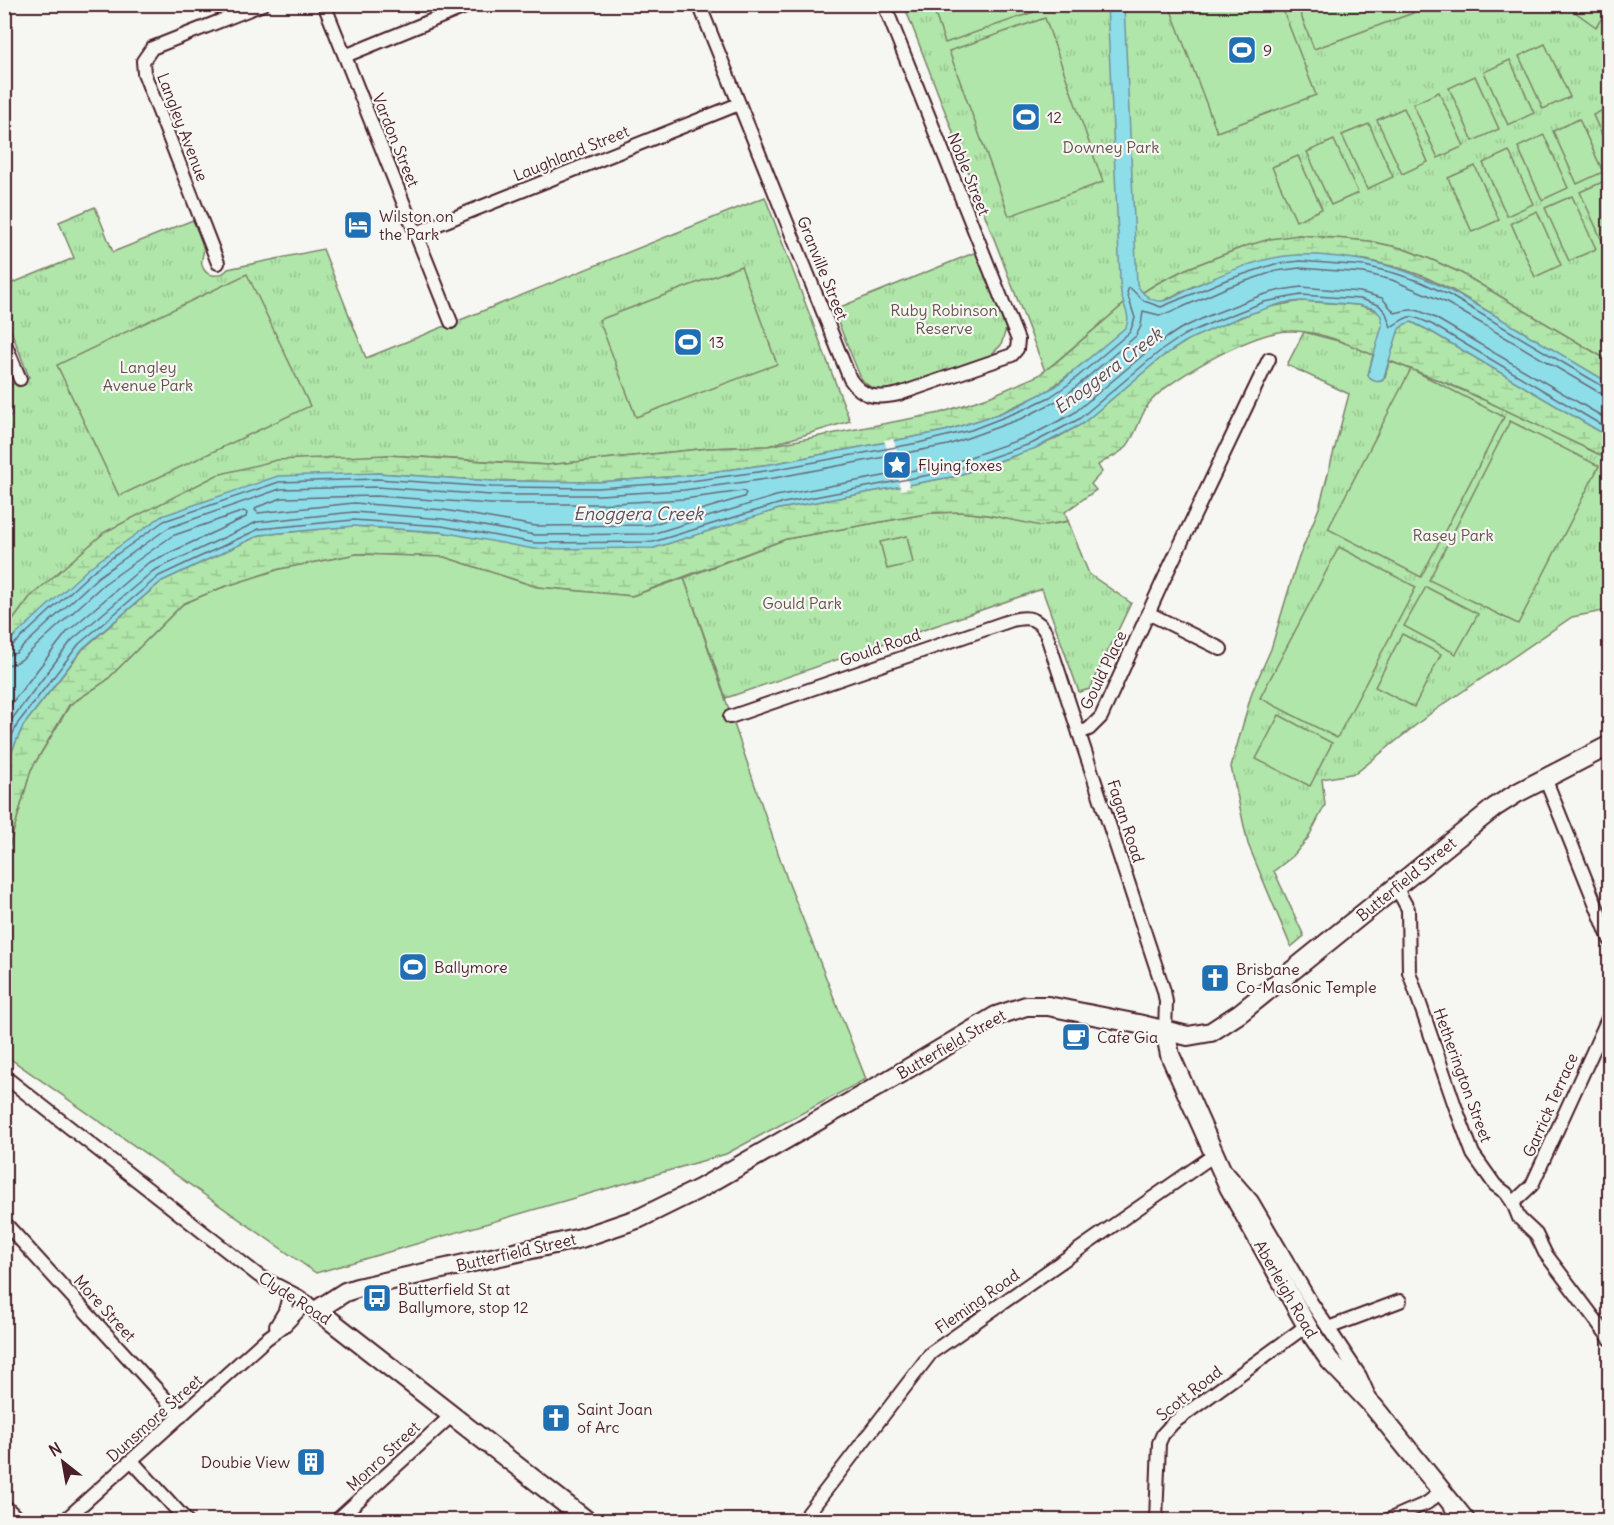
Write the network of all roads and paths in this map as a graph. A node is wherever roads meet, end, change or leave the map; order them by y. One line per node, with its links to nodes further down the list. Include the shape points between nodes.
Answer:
1 (263, 4): 9 (street, Langley Avenue, via 152,48 143,61)
2 (324, 4): 6 (street, Vardon Street)
3 (472, 4): 6 (street)
4 (699, 4): 7 (street, Granville Street)
5 (884, 4): 12 (street, Noble Street, via 1018,340)
6 (345, 56): 8 (street, Vardon Street)
7 (739, 104): 8 (street, Laughland Street); 12 (street, Granville Street, via 850,379 862,393 875,398 899,394)
8 (416, 233): 10 (street, Vardon Street)
9 (218, 263)
10 (451, 322)
11 (4, 341): 14 (street)
12 (1012, 355)
13 (1269, 358): 15 (street)
14 (20, 379)
15 (1148, 613): 17 (street); 19 (street, Gould Place, via 1101,717 1089,729)
16 (1041, 624): 18 (street, Gould Road, via 1028,618 1012,620); 19 (street, Fagan Road)
17 (1221, 649)
18 (730, 717)
19 (1079, 732): 25 (street, Fagan Road, via 1164,991)
20 (1610, 745): 21 (street, Butterfield Street)
21 (1545, 778): 22 (street, Butterfield Street, via 1500,803); 23 (street)
22 (1396, 887): 25 (street, Butterfield Street, via 1217,1029 1188,1036); 28 (street, Hetherington Street, via 1408,909 1409,972 1455,1106 1473,1154)
23 (1610, 940)
24 (1610, 1014): 28 (street, Garrick Terrace, via 1532,1185)
25 (1165, 1030): 27 (street, Aberleigh Road, via 1170,1055); 32 (street, Butterfield Street, via 1048,1006 1012,1009 701,1188 640,1218 581,1238 350,1290)
26 (4, 1076): 30 (street, Clyde Road, via 250,1269)
27 (1216, 1158): 33 (street, Aberleigh Road, via 1235,1200); 34 (street, Aberleigh Road, via 1250,1198); 48 (street, Fleming Road, via 931,1353)
28 (1513, 1203): 36 (street, Hetherington Street, via 1520,1218 1536,1234 1545,1252)
29 (4, 1222): 39 (street, More Street)
30 (290, 1293): 32 (street, Clyde Road); 35 (street, Dunsmore Street, via 282,1316)
31 (1400, 1301): 34 (street)
32 (312, 1306): 35 (street, Dunsmore Street); 38 (street, Clyde Road)
33 (1306, 1326): 37 (street, Aberleigh Road, via 1330,1361); 49 (street, Scott Road, via 1163,1434 1159,1443)
34 (1328, 1328): 37 (street, Aberleigh Road, via 1360,1376)
35 (266, 1339): 39 (street, Dunsmore Street)
36 (1610, 1339)
37 (1373, 1406): 41 (street, Aberleigh Road)
38 (452, 1415): 46 (street, Monro Street); 47 (street, Clyde Road)
39 (181, 1416): 40 (street, Dunsmore Street)
40 (132, 1461): 44 (street, Dunsmore Street); 45 (street)
41 (1442, 1492): 50 (street); 51 (street, Aberleigh Road)
42 (4, 1505): 43 (street)
43 (19, 1521)
44 (65, 1521)
45 (186, 1521)
46 (337, 1521)
47 (586, 1521)
48 (803, 1521)
49 (1156, 1521)
50 (1388, 1521)
51 (1465, 1521)

